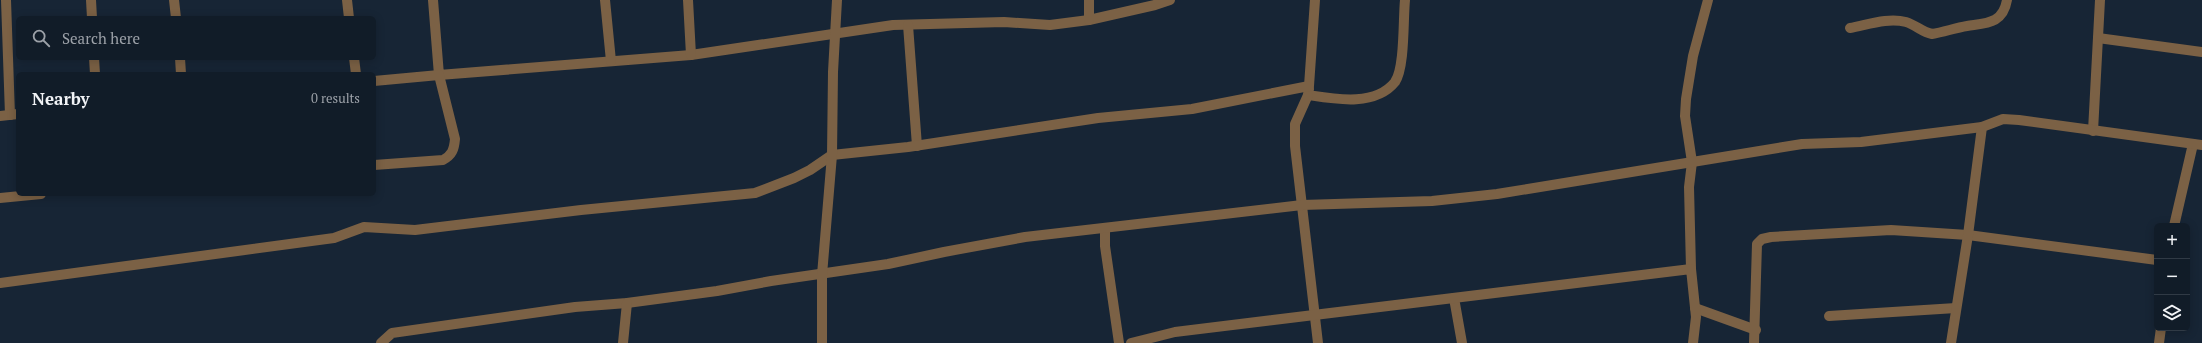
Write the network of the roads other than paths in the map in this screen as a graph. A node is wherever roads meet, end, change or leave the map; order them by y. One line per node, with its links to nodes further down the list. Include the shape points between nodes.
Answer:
1 (6, 0): 23 (street)
2 (91, 0): 16 (street)
3 (174, 0): 17 (street)
4 (347, 0): 18 (street)
5 (433, 0): 34 (street)
6 (605, 0): 30 (street)
7 (688, 0): 26 (street)
8 (837, 0): 22 (street)
9 (1090, 0): 19 (street)
10 (1170, 0): 19 (street)
11 (1314, 0): 36 (street)
12 (1405, 0): 36 (street, via 1402,52 1395,82 1366,99 1341,99)
13 (1708, 0): 43 (street, via 1693,56 1686,99 1685,116)
14 (2007, 0): 21 (street, via 2004,12 1995,21 1986,25 1932,34 1898,21)
15 (2100, 0): 24 (street)
16 (92, 16)
17 (176, 16)
18 (349, 16)
19 (1089, 20): 20 (street, via 1050,25 1004,22)
20 (908, 25): 22 (street); 41 (street)
21 (1850, 28)
22 (836, 35): 26 (street); 42 (street)
23 (4, 36): 37 (street)
24 (2098, 38): 25 (street); 39 (street)
25 (2202, 52)
26 (691, 55): 30 (street)
27 (94, 60): 31 (street)
28 (180, 60): 32 (street)
29 (354, 60): 33 (street)
30 (611, 61): 34 (street)
31 (95, 72)
32 (181, 72)
33 (356, 72)
34 (439, 75): 35 (street); 44 (street, via 455,139 451,156 443,160)
35 (376, 81)
36 (1308, 91): 41 (street, via 1192,109 1098,118); 47 (street, via 1295,124)
37 (9, 115)
38 (1982, 127): 39 (street, via 2002,119); 43 (street, via 1861,142 1802,144); 50 (street)
39 (2093, 131): 40 (street)
40 (2198, 145): 48 (street)
41 (917, 146): 42 (street)
42 (832, 154): 53 (street); 54 (street, via 810,170 755,193 415,230 364,227 334,238)
43 (1692, 162): 47 (street, via 1497,194 1432,201); 52 (street, via 1689,187)
44 (376, 165)
45 (20, 196): 46 (street)
46 (0, 198)
47 (1302, 204): 49 (street); 59 (street)
48 (2175, 223)
49 (1105, 228): 53 (street, via 1025,238); 66 (street, via 1105,246)
50 (1968, 235): 51 (street); 58 (street); 61 (street, via 1891,230 1762,239 1757,244 1756,251)
51 (2154, 260)
52 (1692, 269): 55 (street); 57 (street)
53 (822, 275): 56 (street); 65 (street)
54 (0, 284)
55 (1454, 298): 59 (street); 69 (street)
56 (627, 303): 63 (street, via 575,307 392,333); 64 (street)
57 (1695, 308): 61 (street); 70 (street)
58 (1956, 308): 60 (street); 72 (street)
59 (1314, 315): 67 (street, via 1175,332); 68 (street)
60 (1829, 316)
61 (1756, 330): 71 (street)
62 (2161, 331): 73 (street)
63 (381, 343)
64 (623, 343)
65 (822, 343)
66 (1119, 343)
67 (1131, 343)
68 (1318, 343)
69 (1462, 343)
70 (1693, 343)
71 (1754, 343)
72 (1951, 343)
73 (2159, 343)

